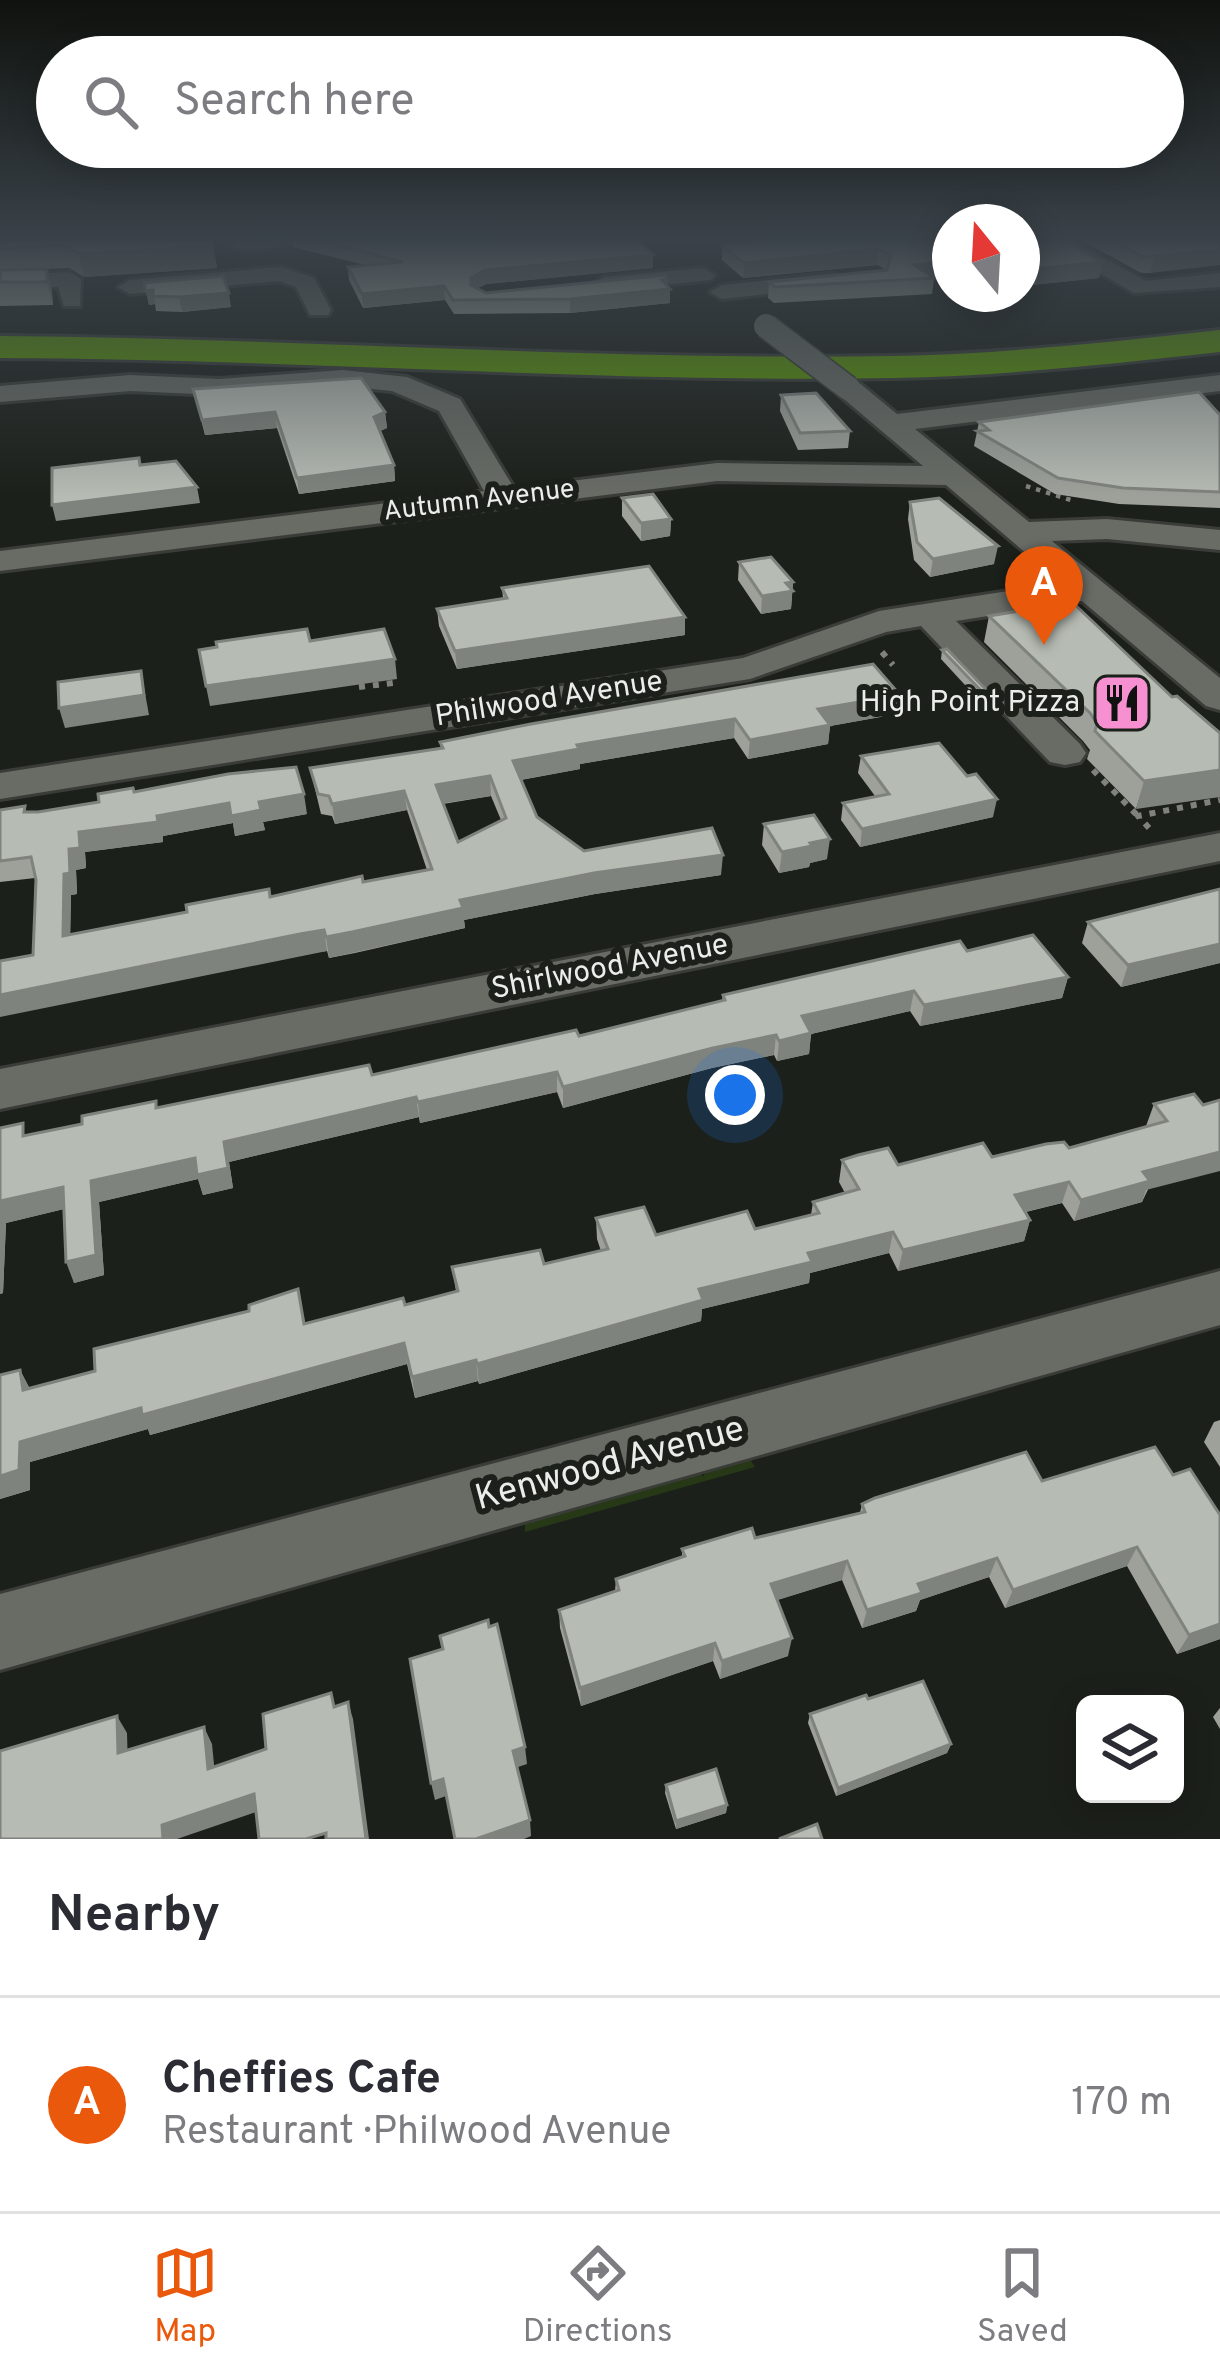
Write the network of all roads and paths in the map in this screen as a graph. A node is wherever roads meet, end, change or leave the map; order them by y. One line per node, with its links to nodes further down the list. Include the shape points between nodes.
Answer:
1 (0, 325): 3 (highway, via 748,346)
2 (764, 325): 8 (street, bridge)
3 (1137, 325)
4 (1220, 341): 5 (highway, via 896,367)
5 (0, 349)
6 (1220, 383): 8 (street)
7 (0, 394): 11 (street, via 98,384 397,383 450,405)
8 (894, 423): 9 (street)
9 (959, 476): 11 (street, Autumn Avenue, via 743,470); 13 (street)
10 (1026, 486): 12 (path)
11 (504, 498): 15 (street, Autumn Avenue)
12 (1075, 501)
13 (1025, 532): 14 (street); 16 (street)
14 (1220, 540)
15 (0, 561)
16 (1092, 589): 17 (street, Philwood Avenue); 20 (street)
17 (928, 613): 21 (street); 22 (street, Philwood Avenue, via 750,668)
18 (393, 683): 19 (path)
19 (359, 687)
20 (1220, 698)
21 (1078, 760): 24 (path)
22 (0, 786)
23 (1220, 800): 24 (path)
24 (1138, 816): 25 (path)
25 (1156, 835)
26 (1220, 847): 27 (street, Shirlwood Avenue)
27 (0, 1089)
28 (1220, 1298): 29 (street, Kenwood Avenue)
29 (0, 1632)

